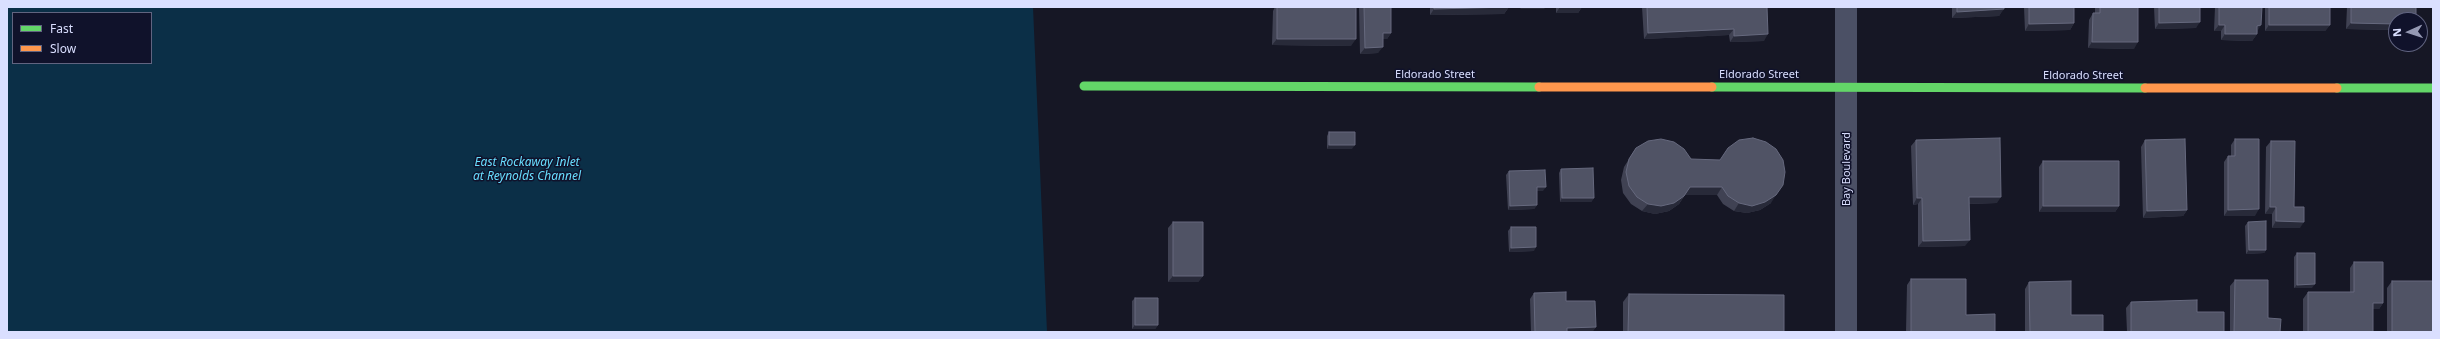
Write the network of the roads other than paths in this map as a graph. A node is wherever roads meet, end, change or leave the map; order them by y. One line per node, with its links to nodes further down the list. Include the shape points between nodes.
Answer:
1 (1846, 7): 3 (street, Bay Boulevard)
2 (1084, 86): 3 (street, Eldorado Street)
3 (1847, 88): 4 (street, Eldorado Street); 5 (street, Bay Boulevard)
4 (2433, 88)
5 (1846, 332)

